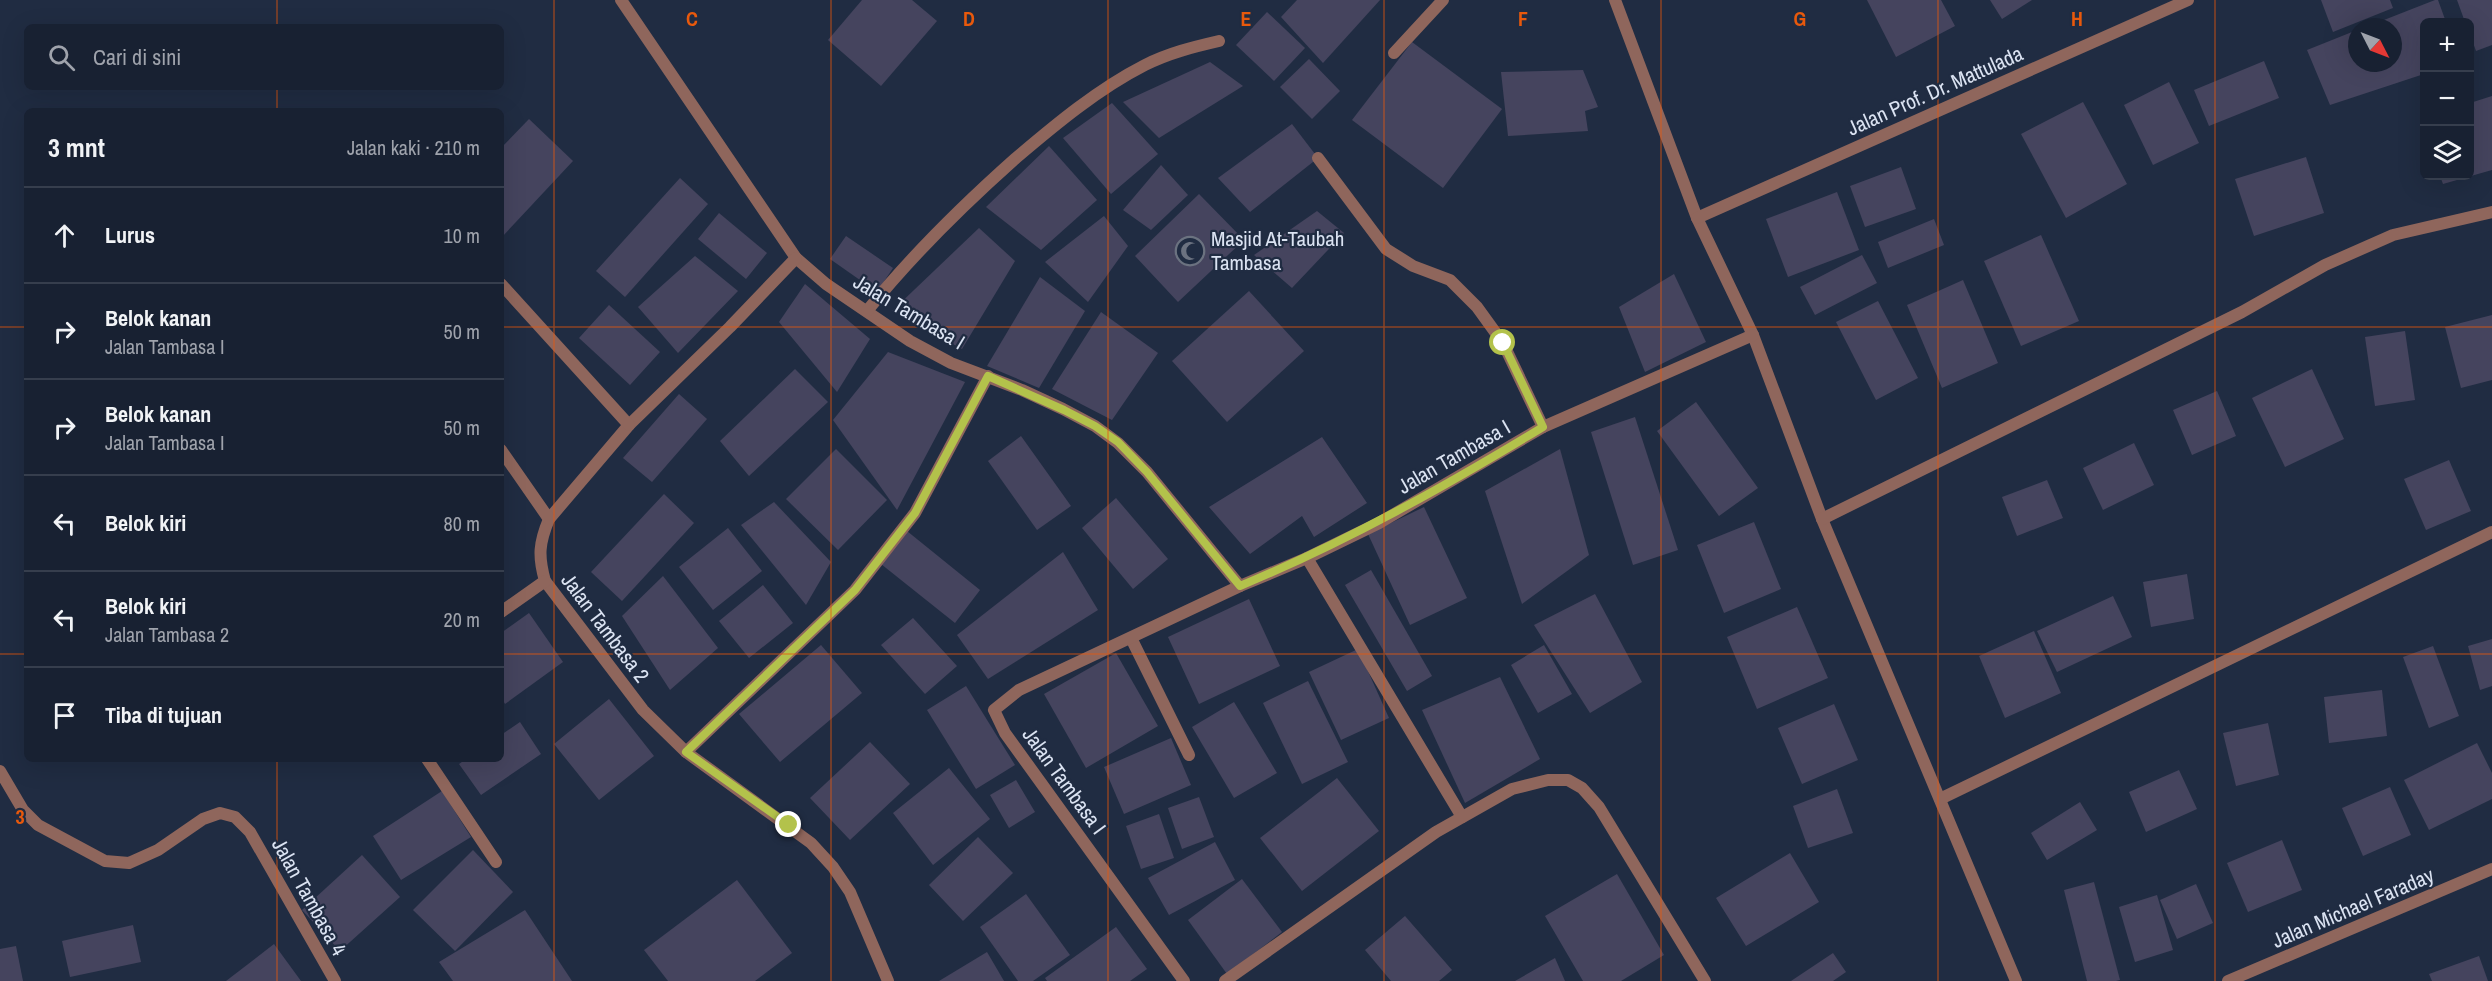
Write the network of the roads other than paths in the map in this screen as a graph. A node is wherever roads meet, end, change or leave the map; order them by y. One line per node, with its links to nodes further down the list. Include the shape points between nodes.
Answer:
1 (621, 0): 10 (street, Jalan Tambasa I)
2 (1443, 0): 6 (street)
3 (1615, 0): 9 (street)
4 (2188, 0): 9 (street, Jalan Prof. Dr. Mattulada)
5 (1219, 41): 12 (street, via 1177,51 1144,66 1101,91 1052,128 980,190 902,267)
6 (1394, 53)
7 (1318, 158): 16 (street, via 1386,249 1413,266 1450,280 1477,307 1503,343)
8 (2492, 212): 19 (street, via 2393,236 2325,265 2242,312)
9 (1697, 218): 13 (street)
10 (796, 258): 12 (street, Jalan Tambasa I); 15 (street, Jalan Tambasa 2)
11 (504, 287): 15 (street)
12 (867, 311): 14 (street, Jalan Tambasa I, via 910,341 951,363)
13 (1753, 335): 16 (street, Jalan Tambasa I); 19 (street)
14 (988, 376): 23 (street, Jalan Tambasa I, via 1064,410 1118,442); 26 (street, via 915,513 855,590)
15 (629, 425): 18 (street, Jalan Tambasa 2)
16 (1543, 427): 21 (street, Jalan Tambasa I, via 1379,522)
17 (504, 454): 18 (street)
18 (549, 519): 22 (street, Jalan Tambasa 2, via 538,558)
19 (1822, 519): 30 (street)
20 (2492, 532): 30 (street)
21 (1307, 558): 23 (street, Jalan Tambasa I); 31 (street)
22 (545, 581): 24 (street); 26 (street, Jalan Tambasa 2, via 643,710)
23 (1240, 586): 25 (street, Jalan Tambasa I)
24 (504, 610)
25 (1131, 638): 27 (street); 36 (street, Jalan Tambasa I, via 1019,690 994,710 1005,733)
26 (686, 752): 35 (street, Jalan Tambasa 2, via 811,843 833,867 850,892)
27 (1189, 755)
28 (429, 762): 32 (street)
29 (0, 771): 34 (street, Jalan Tambasa 4, via 23,810 38,825 105,861 129,863 158,850 203,819 220,813 235,817 250,832)
30 (1940, 799): 39 (street)
31 (1462, 817): 37 (street); 38 (street, via 1512,789 1548,780 1568,780 1582,788 1599,807)
32 (496, 862)
33 (2492, 869): 40 (street, Jalan Michael Faraday)
34 (335, 981)
35 (888, 981)
36 (1184, 981)
37 (1225, 981)
38 (1705, 981)
39 (2016, 981)
40 (2228, 981)

